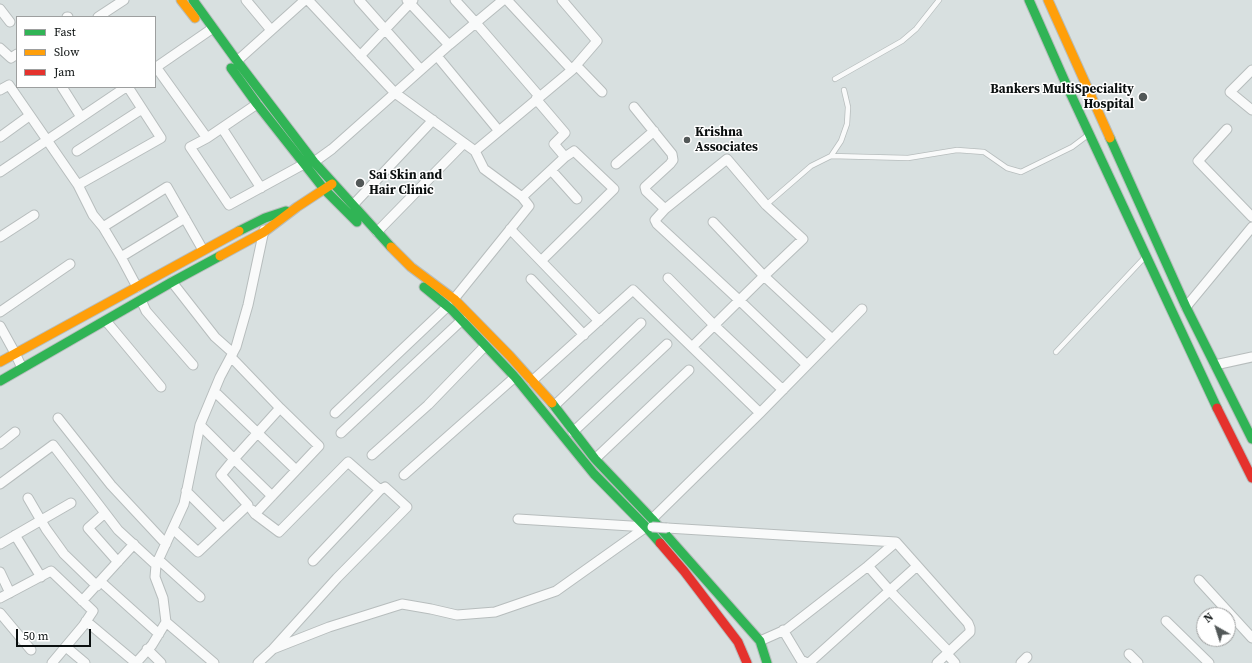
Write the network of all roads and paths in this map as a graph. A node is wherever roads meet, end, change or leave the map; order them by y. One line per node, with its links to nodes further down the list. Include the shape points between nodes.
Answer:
1 (124, 0): 15 (street)
2 (182, 0): 19 (street)
3 (193, 0): 19 (street)
4 (246, 0): 20 (street)
5 (359, 0): 18 (street)
6 (455, 0): 17 (street)
7 (503, 0): 17 (street); 28 (street)
8 (562, 0): 28 (street, via 597,41)
9 (940, 0): 31 (lane, via 916,29 902,41)
10 (1029, 0): 50 (street)
11 (1048, 0): 98 (street)
12 (410, 1): 18 (street); 21 (street)
13 (301, 2): 20 (street); 24 (street)
14 (0, 9): 16 (street)
15 (100, 16)
16 (10, 22)
17 (476, 22): 21 (street); 38 (street)
18 (385, 29): 24 (street); 29 (street)
19 (210, 30): 26 (street); 27 (street); 39 (street)
20 (271, 30): 26 (street)
21 (449, 45): 25 (street)
22 (0, 48): 23 (street, via 11,58)
23 (16, 55)
24 (360, 56): 37 (street)
25 (437, 56): 29 (street); 48 (street)
26 (236, 61): 59 (street)
27 (156, 67): 52 (street)
28 (574, 67): 36 (street); 38 (street)
29 (421, 70): 37 (street)
30 (1252, 70): 42 (street, via 1230,92)
31 (835, 79)
32 (63, 88): 44 (street)
33 (122, 88): 41 (street); 44 (street)
34 (0, 90): 43 (street, via 9,85)
35 (844, 90): 57 (lane, via 848,107 847,124 841,141)
36 (602, 92)
37 (396, 93): 45 (street); 59 (street, via 332,149)
38 (538, 98): 48 (street); 58 (street, via 565,133 554,144)
39 (257, 104): 46 (street); 59 (street)
40 (634, 107): 49 (street)
41 (142, 109): 55 (street); 64 (street, via 160,138)
42 (1252, 110)
43 (29, 116): 51 (street); 53 (street)
44 (82, 117): 53 (street)
45 (433, 120): 54 (street); 69 (street)
46 (222, 128): 52 (street); 65 (street)
47 (1227, 129): 74 (street, via 1198,161)
48 (499, 131): 56 (street)
49 (654, 131): 60 (street); 72 (street, via 671,151 673,160 644,187)
50 (1089, 134): 57 (lane, via 1072,147 1021,172 1007,168 984,152 958,150 908,158); 85 (street)
51 (0, 137)
52 (207, 138): 65 (street, via 190,147 229,205)
53 (46, 141): 62 (street); 64 (street)
54 (464, 142): 56 (street); 82 (street)
55 (77, 151)
56 (475, 152): 67 (street, via 484,169)
57 (831, 156): 70 (lane, via 811,166)
58 (565, 157): 61 (street); 87 (street, via 574,151 614,189)
59 (309, 163): 63 (street); 65 (street); 66 (street)
60 (616, 164)
61 (551, 170): 67 (street); 68 (street)
62 (0, 172)
63 (334, 183): 66 (street); 69 (street)
64 (78, 185): 78 (street)
65 (261, 188)
66 (324, 189): 71 (street); 97 (street, via 402,268)
67 (522, 197): 80 (street, via 529,206)
68 (577, 199)
69 (353, 206): 82 (street)
70 (766, 206): 72 (street, via 727,159); 89 (street, via 803,239)
71 (297, 207): 76 (street); 81 (street)
72 (665, 209): 96 (street, via 655,222)
73 (34, 215): 83 (street)
74 (1252, 217)
75 (185, 218): 78 (street, via 166,187); 84 (street); 86 (street)
76 (265, 218): 81 (street); 84 (street)
77 (713, 222): 89 (street)
78 (102, 227): 86 (street)
79 (1252, 227): 98 (street)
80 (510, 229): 87 (street); 94 (street)
81 (264, 232): 92 (street); 114 (street, via 248,305)
82 (377, 232): 94 (street, via 411,267)
83 (0, 237)
84 (204, 250): 93 (street)
85 (1146, 256): 112 (lane); 145 (street)
86 (122, 257): 93 (street)
87 (541, 261): 103 (street)
88 (70, 264): 100 (street)
89 (764, 276): 96 (street); 108 (street)
90 (668, 278): 106 (street)
91 (532, 279): 107 (street)
92 (172, 282): 95 (street); 114 (street)
93 (137, 287): 113 (street)
94 (454, 299): 124 (street)
95 (141, 300): 101 (street); 118 (street, via 146,311)
96 (739, 300): 106 (street); 119 (street)
97 (448, 306): 102 (street); 130 (street)
98 (1186, 307): 117 (street)
99 (862, 309): 108 (street)
100 (0, 312)
101 (106, 320): 120 (street); 125 (street)
102 (462, 320): 110 (street); 137 (street)
103 (599, 321): 107 (street); 111 (street, via 633,290)
104 (641, 323): 128 (street)
105 (0, 326): 113 (street)
106 (714, 326): 111 (street); 126 (street)
107 (584, 335): 124 (street)
108 (832, 339): 119 (street)
109 (667, 344): 135 (street)
110 (485, 346): 122 (street); 140 (street, via 428,405)
111 (692, 347): 131 (street)
112 (1056, 352)
113 (16, 353): 116 (street); 120 (street)
114 (232, 355): 127 (street); 129 (street)
115 (1252, 357): 117 (street)
116 (0, 362)
117 (1215, 364): 138 (street)
118 (193, 365)
119 (807, 365): 126 (street)
120 (22, 368): 123 (street)
121 (689, 370): 142 (street)
122 (515, 377): 144 (street); 157 (street, via 594,474)
123 (0, 381)
124 (532, 381): 128 (street)
125 (161, 387)
126 (783, 390): 131 (street)
127 (214, 391): 133 (street); 136 (street)
128 (554, 406): 135 (street)
129 (280, 408): 136 (street); 143 (street, via 319,446)
130 (335, 413)
131 (760, 413): 157 (street)
132 (58, 418): 164 (street, via 111,485)
133 (200, 426): 141 (street); 148 (street)
134 (15, 432): 139 (street)
135 (573, 432): 142 (street)
136 (258, 433): 141 (street); 143 (street)
137 (341, 433)
138 (1252, 439)
139 (0, 444)
140 (372, 454)
141 (234, 459): 149 (street); 152 (street, via 221,475)
142 (595, 459): 157 (street)
143 (296, 470): 149 (street)
144 (404, 475)
145 (1252, 478)
146 (0, 484): 153 (street, via 53,445)
147 (380, 490): 154 (street, via 348,462 279,532); 165 (street); 189 (street, via 385,487 407,508 337,578)
148 (186, 491): 158 (street); 159 (street, via 184,504)
149 (272, 496): 154 (street)
150 (28, 498): 156 (street)
151 (71, 503): 156 (street)
152 (248, 504): 154 (street); 158 (street)
153 (104, 513): 163 (street); 166 (street, via 88,528)
154 (255, 514)
155 (518, 519): 157 (street)
156 (40, 520): 160 (street); 173 (street, via 64,554)
157 (650, 524): 161 (street, bridge, via 667,528); 186 (street); 189 (street, via 556,591 495,612 457,615 402,604 329,627); 199 (street, via 738,642)
158 (223, 528): 159 (street, via 198,552)
159 (173, 529): 164 (street)
160 (15, 535): 162 (street); 171 (street)
161 (896, 542): 168 (street); 169 (street)
162 (0, 544)
163 (134, 544): 166 (street); 167 (street)
164 (166, 544): 167 (street)
165 (313, 561)
166 (118, 562): 173 (street)
167 (158, 562): 176 (street); 182 (street, via 155,577 163,598)
168 (868, 566): 174 (street); 183 (street)
169 (917, 566): 174 (street); 191 (street, via 970,628 970,632)
170 (0, 572): 175 (street)
171 (41, 576): 175 (street); 178 (street, via 51,571)
172 (1199, 580): 185 (street)
173 (98, 584): 178 (street); 184 (street)
174 (890, 590): 191 (street); 201 (street)
175 (10, 593): 177 (street)
176 (200, 597)
177 (0, 598)
178 (82, 602): 181 (street, via 93,611)
179 (0, 613): 190 (street)
180 (1166, 621): 205 (street)
181 (86, 622): 187 (street); 195 (street)
182 (166, 622): 184 (street); 197 (street)
183 (783, 630): 186 (street); 201 (street, via 801,660)
184 (159, 634): 188 (street)
185 (1252, 638)
186 (760, 641): 200 (street)
187 (66, 647): 193 (street); 194 (street)
188 (148, 649): 195 (street); 196 (street)
189 (273, 649): 198 (street)
190 (30, 650)
191 (948, 653): 202 (street); 203 (street)
192 (1129, 654): 204 (street)
193 (52, 663)
194 (84, 663)
195 (136, 663)
196 (161, 663)
197 (214, 663)
198 (258, 663)
199 (747, 663)
200 (767, 663)
201 (808, 663)
202 (937, 663)
203 (955, 663)
204 (1138, 663)
205 (1209, 663)

